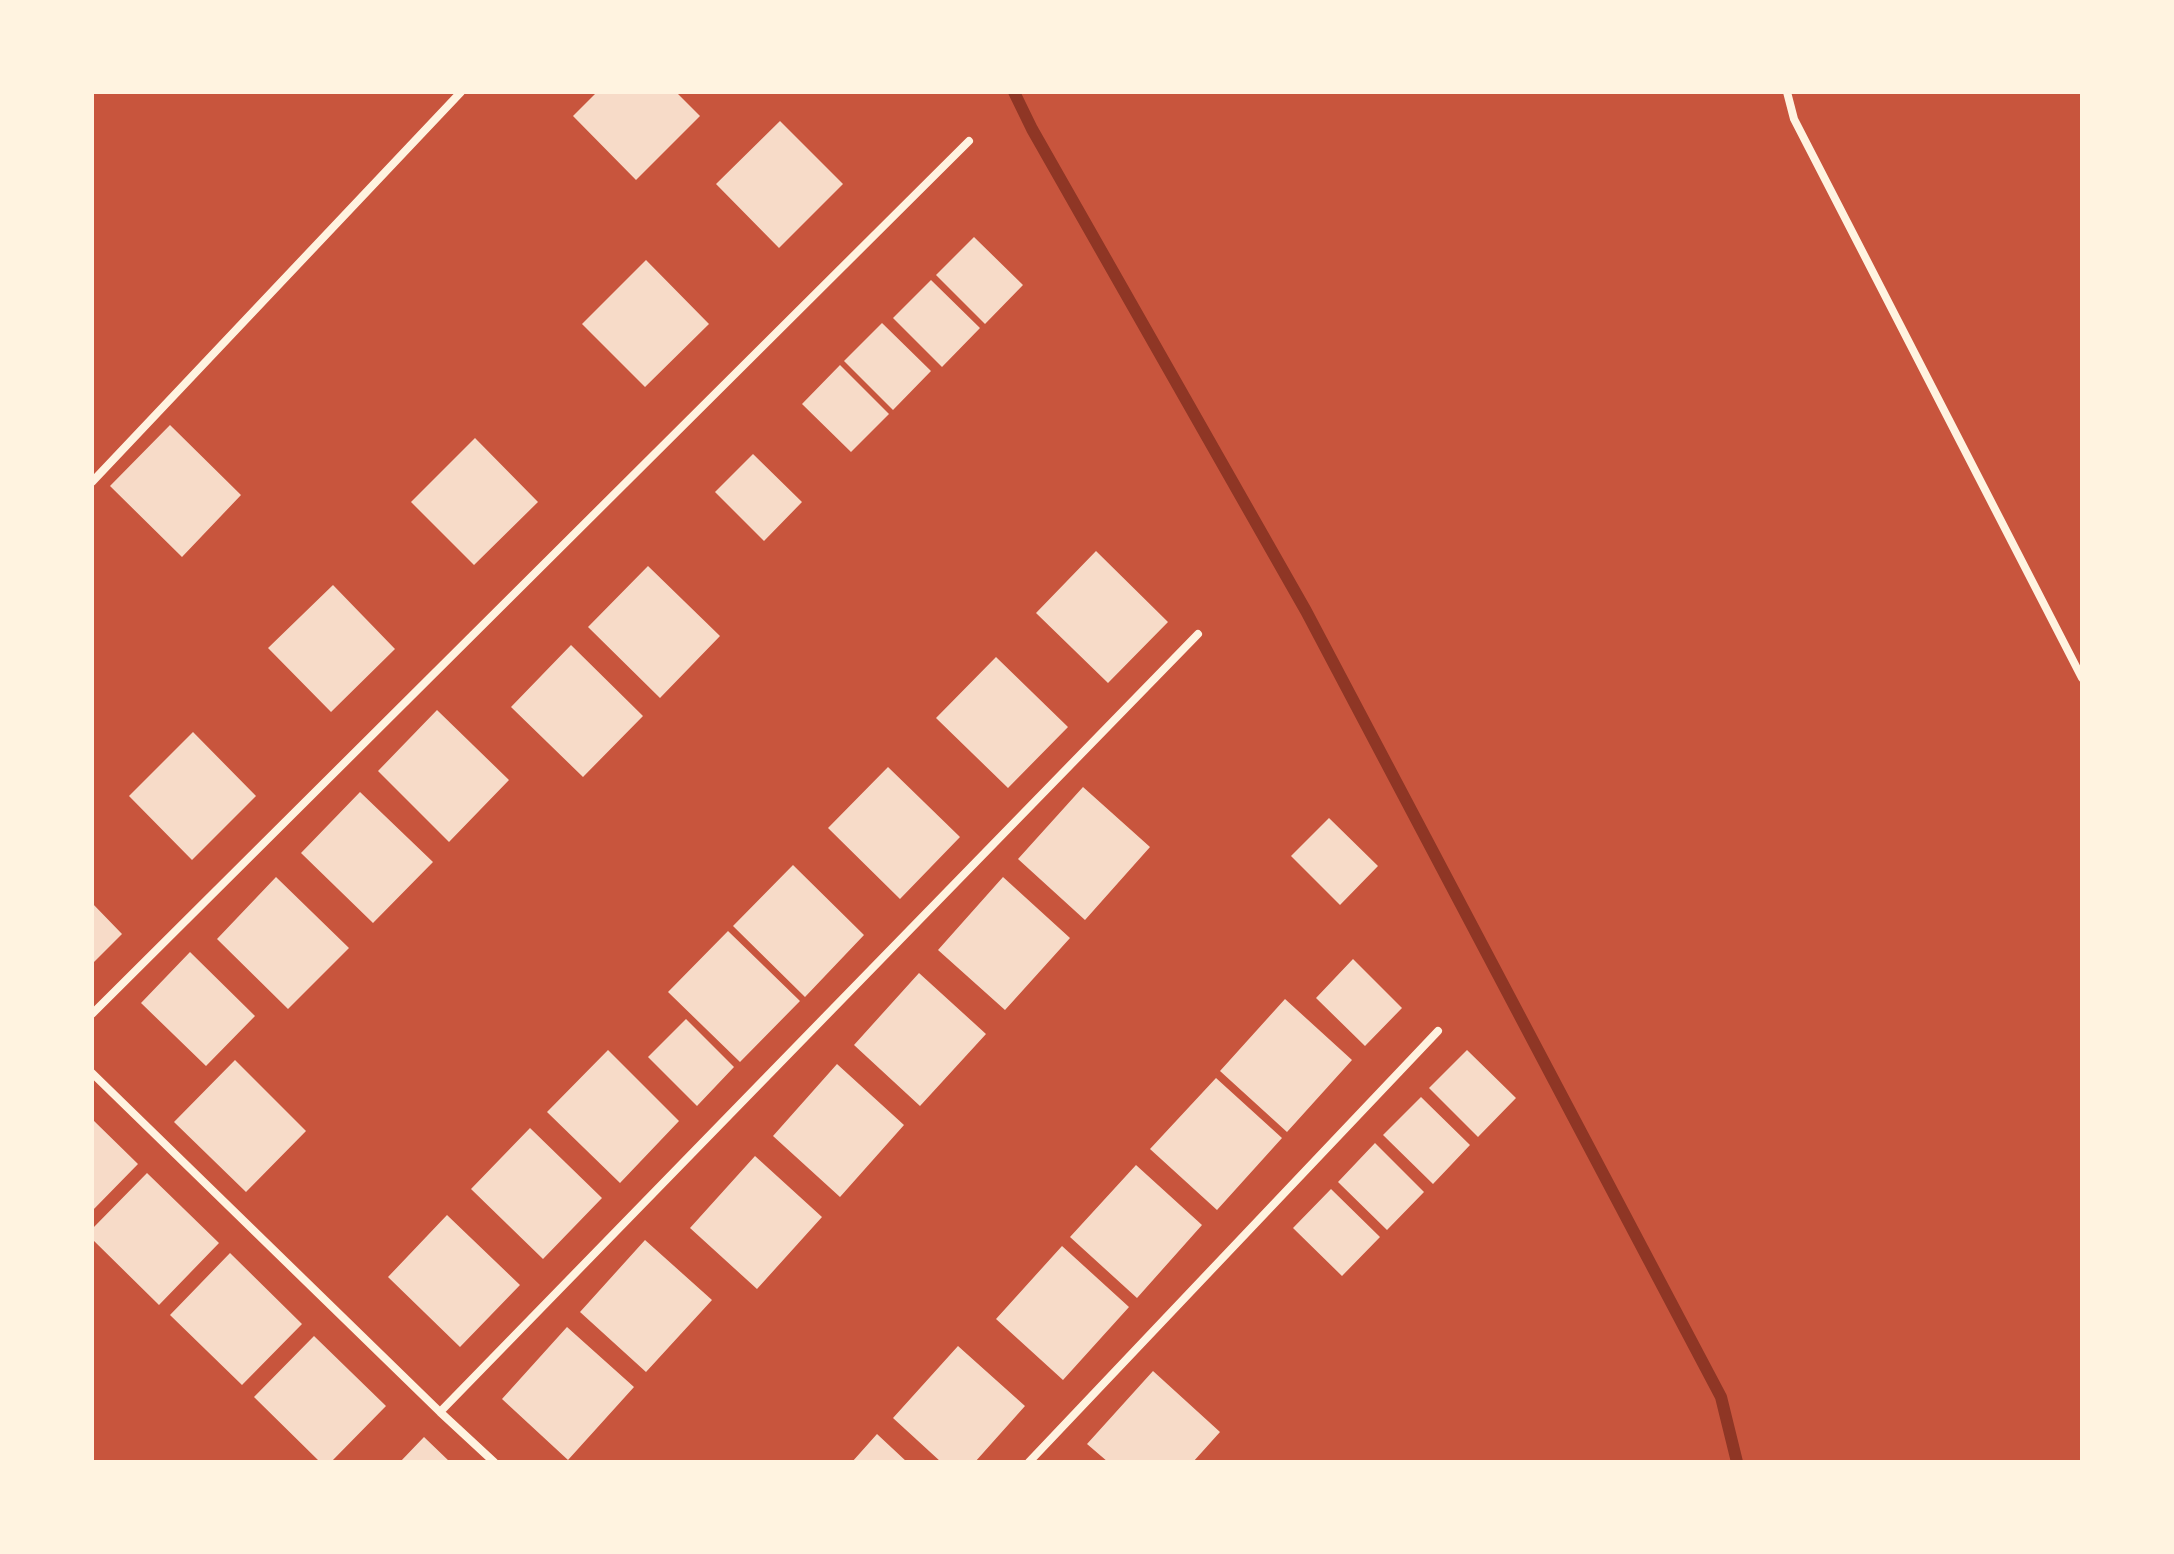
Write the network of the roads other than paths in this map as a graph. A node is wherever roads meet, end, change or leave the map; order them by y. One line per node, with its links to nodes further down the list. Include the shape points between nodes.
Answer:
1 (461, 92): 4 (street)
2 (1787, 92): 6 (street, via 1794,119)
3 (969, 141): 7 (street)
4 (92, 482)
5 (1198, 634): 10 (street)
6 (2082, 678)
7 (92, 1014)
8 (1438, 1031): 12 (street)
9 (92, 1073): 10 (street)
10 (440, 1412): 11 (street)
11 (494, 1462)
12 (1029, 1462)

